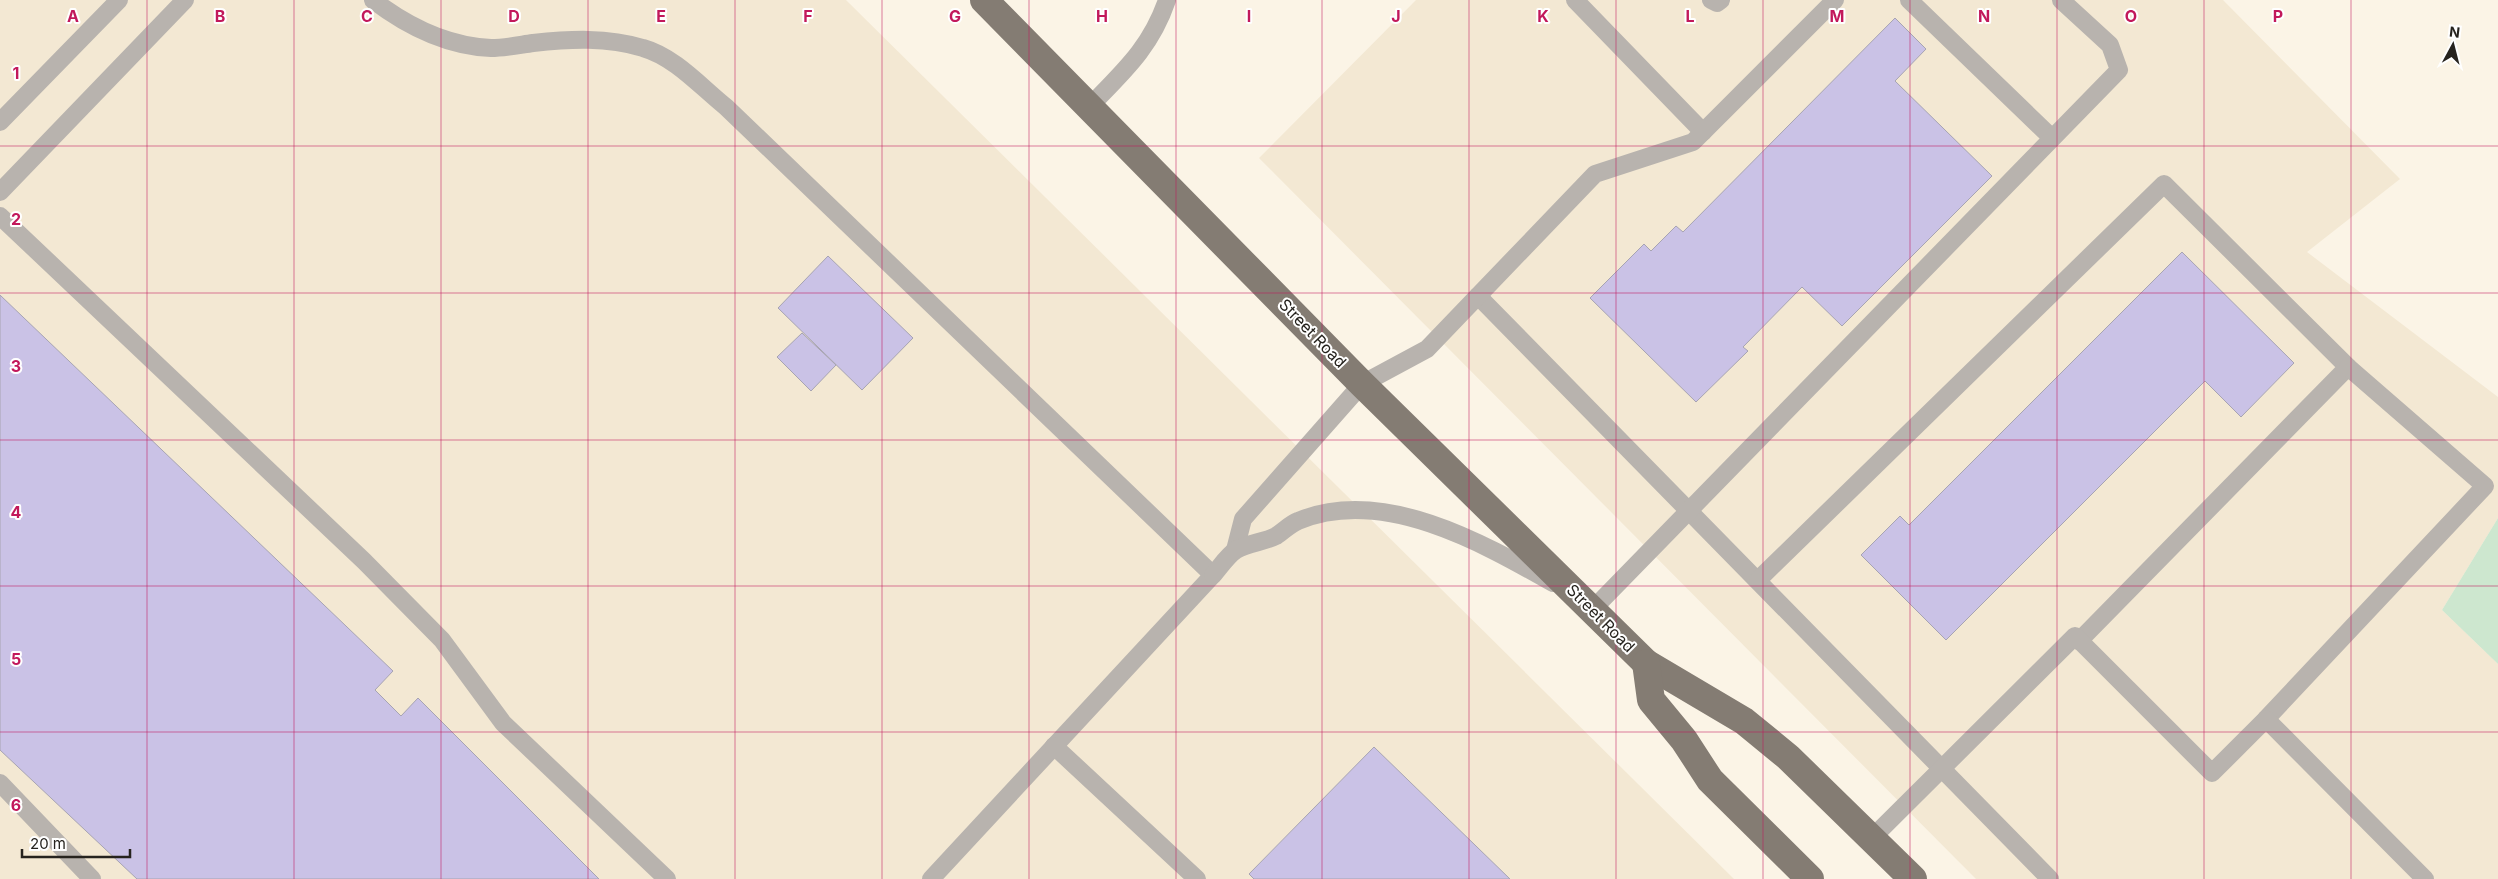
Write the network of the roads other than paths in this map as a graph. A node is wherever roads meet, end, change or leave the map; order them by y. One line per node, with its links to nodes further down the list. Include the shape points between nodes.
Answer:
1 (119, 0): 13 (lane)
2 (185, 0): 16 (lane)
3 (373, 0): 23 (lane, via 398,20 466,45 492,48 576,39 605,41 644,48 673,63 726,108)
4 (984, 0): 12 (main road, Street Road)
5 (1167, 0): 12 (lane, via 1158,25 1133,62)
6 (1575, 0): 14 (lane)
7 (1711, 0): 8 (lane, via 1717,3)
8 (1721, 0)
9 (1834, 0): 14 (lane)
10 (1909, 0): 15 (lane)
11 (2061, 0): 15 (lane, via 2110,45 2119,70)
12 (1090, 106): 20 (main road, Street Road)
13 (0, 122)
14 (1703, 132): 18 (lane, via 1693,142 1595,174)
15 (2052, 138): 21 (lane)
16 (0, 192)
17 (0, 216): 34 (lane, via 364,560 442,640 503,723)
18 (1478, 296): 20 (lane, via 1426,349); 21 (lane)
19 (2348, 367): 24 (lane, via 2164,184); 26 (lane); 28 (lane, via 2485,486)
20 (1362, 384): 22 (lane, via 1243,519); 25 (main road, Street Road)
21 (1690, 509): 24 (lane); 25 (lane)
22 (1235, 550): 23 (lane); 25 (lane, via 1275,536 1297,522 1322,513 1350,510 1392,513 1462,534)
23 (1213, 575): 29 (lane)
24 (1758, 580): 30 (lane)
25 (1587, 605): 27 (main road, Street Road)
26 (2079, 640): 28 (lane, via 2212,773); 30 (lane, via 2075,636)
27 (1646, 663): 32 (main road, Street Road, via 1744,721 1788,757); 37 (main road, Street Road, via 1651,700 1684,740 1710,780)
28 (2266, 719): 40 (lane)
29 (1054, 746): 35 (lane); 36 (lane)
30 (1942, 768): 32 (lane); 39 (lane)
31 (0, 783): 33 (lane)
32 (1872, 838): 38 (main road, Street Road)
33 (92, 879)
34 (667, 879)
35 (931, 879)
36 (1197, 879)
37 (1810, 879)
38 (1913, 879)
39 (2050, 879)
40 (2425, 879)

